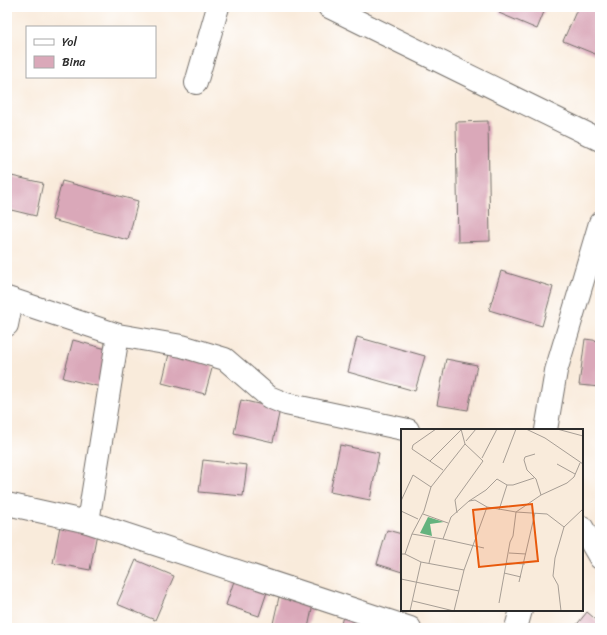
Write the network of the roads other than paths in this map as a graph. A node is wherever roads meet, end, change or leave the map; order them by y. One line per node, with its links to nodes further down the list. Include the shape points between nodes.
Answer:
1 (218, 7): 3 (street)
2 (329, 7): 4 (street)
3 (196, 83)
4 (600, 140)
5 (600, 223): 6 (street)
6 (591, 286): 11 (street, via 556,371)
7 (9, 299): 8 (street); 9 (street)
8 (7, 325)
9 (118, 335): 10 (street, via 182,346 225,359 269,398 286,404); 13 (street)
10 (403, 429)
11 (546, 429)
12 (7, 504): 13 (street)
13 (88, 522): 17 (street)
14 (583, 529): 15 (street)
15 (600, 558)
16 (521, 611): 18 (street)
17 (410, 628)
18 (516, 628)

